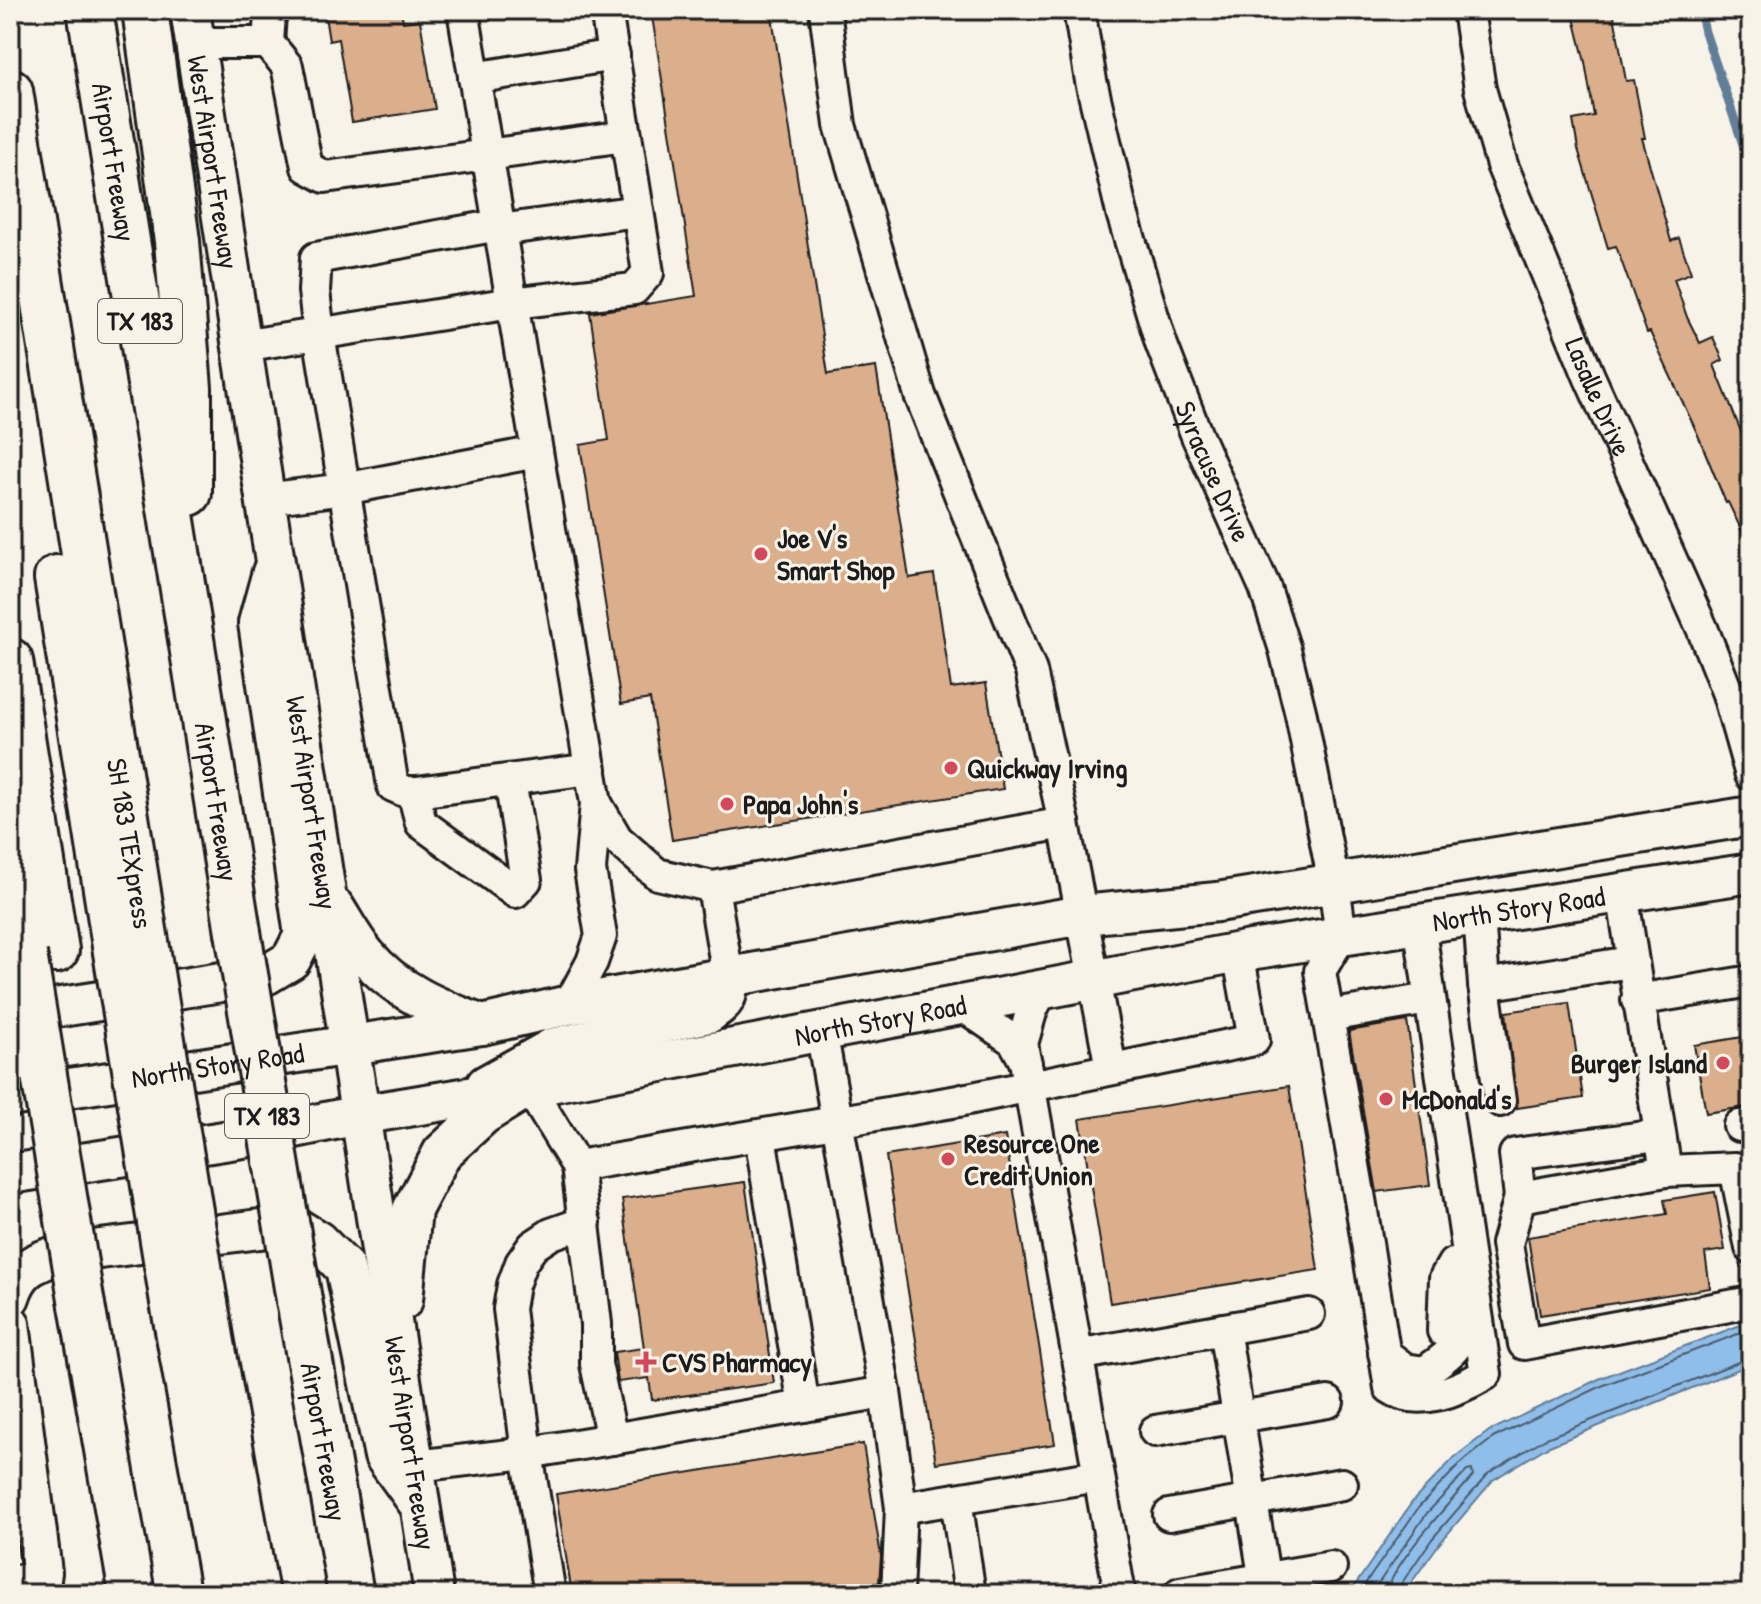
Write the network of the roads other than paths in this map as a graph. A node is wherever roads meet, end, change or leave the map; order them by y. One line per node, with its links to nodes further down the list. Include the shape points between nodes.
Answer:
1 (90, 10): 26 (highway, Airport Freeway / TX 183)
2 (145, 10): 26 (highway, via 177,241 189,388)
3 (274, 10): 10 (street)
4 (463, 10): 12 (street)
5 (606, 10): 11 (street)
6 (825, 10): 34 (street, via 844,139 920,395 1031,671)
7 (1079, 10): 37 (street, Syracuse Drive, via 1118,198 1161,343 1265,588 1285,650)
8 (1468, 10): 29 (street, Lasalle Drive, via 1480,89 1502,165 1702,628)
9 (193, 27): 10 (street); 21 (main road, West Airport Freeway)
10 (268, 43): 15 (street, via 287,66 307,167 325,177)
11 (614, 55): 12 (street); 14 (street)
12 (474, 78): 15 (street)
13 (10, 91): 45 (highway, SH 183 TEXpress)
14 (626, 136): 15 (street); 16 (street)
15 (487, 154): 17 (street)
16 (638, 211): 17 (street); 19 (street, via 648,273 634,289)
17 (499, 227): 19 (street); 20 (street, via 316,258)
18 (10, 284): 45 (highway, SH 183 TEXpress)
19 (512, 303): 20 (street); 22 (street)
20 (319, 334): 21 (street); 23 (street)
21 (242, 346): 24 (main road, West Airport Freeway)
22 (537, 452): 23 (street); 28 (street)
23 (344, 489): 24 (street); 31 (street, via 393,786)
24 (266, 499): 25 (main road, West Airport Freeway)
25 (276, 560): 40 (main road, West Airport Freeway); 59 (main road, via 258,623 304,935 291,960 266,975)
26 (190, 631): 114 (highway, Airport Freeway / TX 183, bridge)
27 (10, 661): 46 (highway)
28 (591, 769): 30 (street); 32 (street)
29 (1751, 775)
30 (510, 780): 31 (street); 31 (street, via 526,880 515,892 421,823)
31 (413, 792)
32 (596, 803): 38 (street, via 617,839 657,874); 57 (street, via 590,870 601,936)
33 (1751, 816): 37 (main road, North Story Road)
34 (1064, 823): 38 (street); 42 (street)
35 (10, 863): 46 (highway)
36 (1751, 873): 39 (main road, North Story Road)
37 (1334, 884): 42 (main road, North Story Road); 44 (street, Syracuse Drive)
38 (713, 887): 49 (street)
39 (1622, 892): 41 (main road, North Story Road); 48 (street)
40 (327, 896): 61 (main road, via 365,955 389,978 440,1009); 63 (main road, West Airport Freeway)
41 (1479, 914): 43 (main road, North Story Road); 52 (street)
42 (1082, 915): 49 (main road, North Story Road); 50 (street)
43 (1419, 923): 44 (main road, North Story Road); 54 (street)
44 (1341, 936): 47 (main road, North Story Road); 60 (street, via 1320,971)
45 (130, 944): 84 (highway, SH 183 TEXpress, bridge)
46 (40, 952): 73 (highway, bridge)
47 (1238, 952): 50 (main road, North Story Road); 65 (street, via 1254,1040)
48 (1631, 962): 52 (street); 55 (street)
49 (728, 977): 57 (main road, North Story Road); 69 (main road, via 725,1002 709,1013 552,1048)
50 (1094, 979): 53 (main road, North Story Road); 65 (street)
51 (1751, 981): 55 (street)
52 (1484, 985): 70 (street)
53 (1043, 988): 56 (main road, North Story Road); 64 (street, via 1032,1009)
54 (1429, 999): 60 (street); 66 (street)
55 (1637, 1000): 74 (street)
56 (960, 1004): 62 (main road, North Story Road); 64 (street, via 1014,1041)
57 (569, 1005): 61 (main road, North Story Road)
58 (10, 1009): 73 (highway, bridge)
59 (10, 1015)
60 (1328, 1016): 89 (street)
61 (482, 1025): 63 (main road, North Story Road)
62 (821, 1030): 67 (main road, North Story Road); 72 (street)
63 (350, 1046): 68 (main road, North Story Road); 71 (main road, West Airport Freeway)
64 (1026, 1063): 65 (street); 72 (street, via 958,1101); 90 (street)
65 (1111, 1068)
66 (1439, 1068): 89 (street, via 1440,1142 1463,1337 1455,1351 1425,1372 1405,1369); 89 (street, via 1486,1374 1445,1394 1403,1397 1390,1388)
67 (529, 1087): 69 (main road, North Story Road); 76 (street); 88 (main road, via 483,1115 442,1153 412,1210)
68 (10, 1097)
69 (466, 1097): 71 (main road, North Story Road)
70 (1500, 1101)
71 (359, 1115): 78 (main road, North Story Road); 88 (main road, West Airport Freeway)
72 (839, 1122): 75 (street); 91 (street)
73 (53, 1130): 111 (highway, bridge)
74 (1659, 1135): 77 (street); 79 (street, via 1515,1154)
75 (760, 1136): 76 (street); 93 (street)
76 (577, 1166): 80 (street)
77 (1666, 1171): 79 (street); 81 (street, via 1735,1168)
78 (10, 1174)
79 (1520, 1197): 83 (street, via 1507,1244 1524,1344)
80 (585, 1222): 96 (street, via 596,1364); 97 (street, via 533,1246 513,1285 509,1309)
81 (1751, 1248)
82 (10, 1297): 103 (main road, via 32,1264 60,1254 292,1225 345,1268 384,1456)
83 (1751, 1302)
84 (189, 1303): 112 (highway, SH 183 TEXpress); 113 (highway, SH 183 TEXpress)
85 (1309, 1314): 87 (street)
86 (10, 1324): 109 (main road, via 42,1572)
87 (1224, 1329): 90 (street); 94 (street)
88 (398, 1351): 98 (main road, West Airport Freeway)
89 (1384, 1353)
90 (1077, 1355): 99 (street)
91 (885, 1392): 93 (street); 104 (street)
92 (1328, 1402): 94 (street)
93 (804, 1406): 96 (street)
94 (1238, 1417): 95 (street); 102 (street)
95 (1155, 1431)
96 (612, 1439): 97 (street)
97 (527, 1453): 98 (street); 116 (street)
98 (416, 1466): 103 (main road, West Airport Freeway)
99 (1098, 1476): 101 (street); 119 (street)
100 (1342, 1484): 102 (street)
101 (956, 1499): 104 (street); 118 (street)
102 (1252, 1500): 105 (street); 108 (street)
103 (422, 1508): 115 (main road, West Airport Freeway)
104 (901, 1508): 117 (street)
105 (1169, 1515)
106 (10, 1517): 109 (main road)
107 (1331, 1567): 108 (street)
108 (1266, 1586): 110 (street)
109 (24, 1587)
110 (1180, 1593)
111 (132, 1594)
112 (225, 1594)
113 (256, 1594)
114 (351, 1594)
115 (434, 1594)
116 (550, 1594)
117 (897, 1594)
118 (970, 1594)
119 (1120, 1594)

